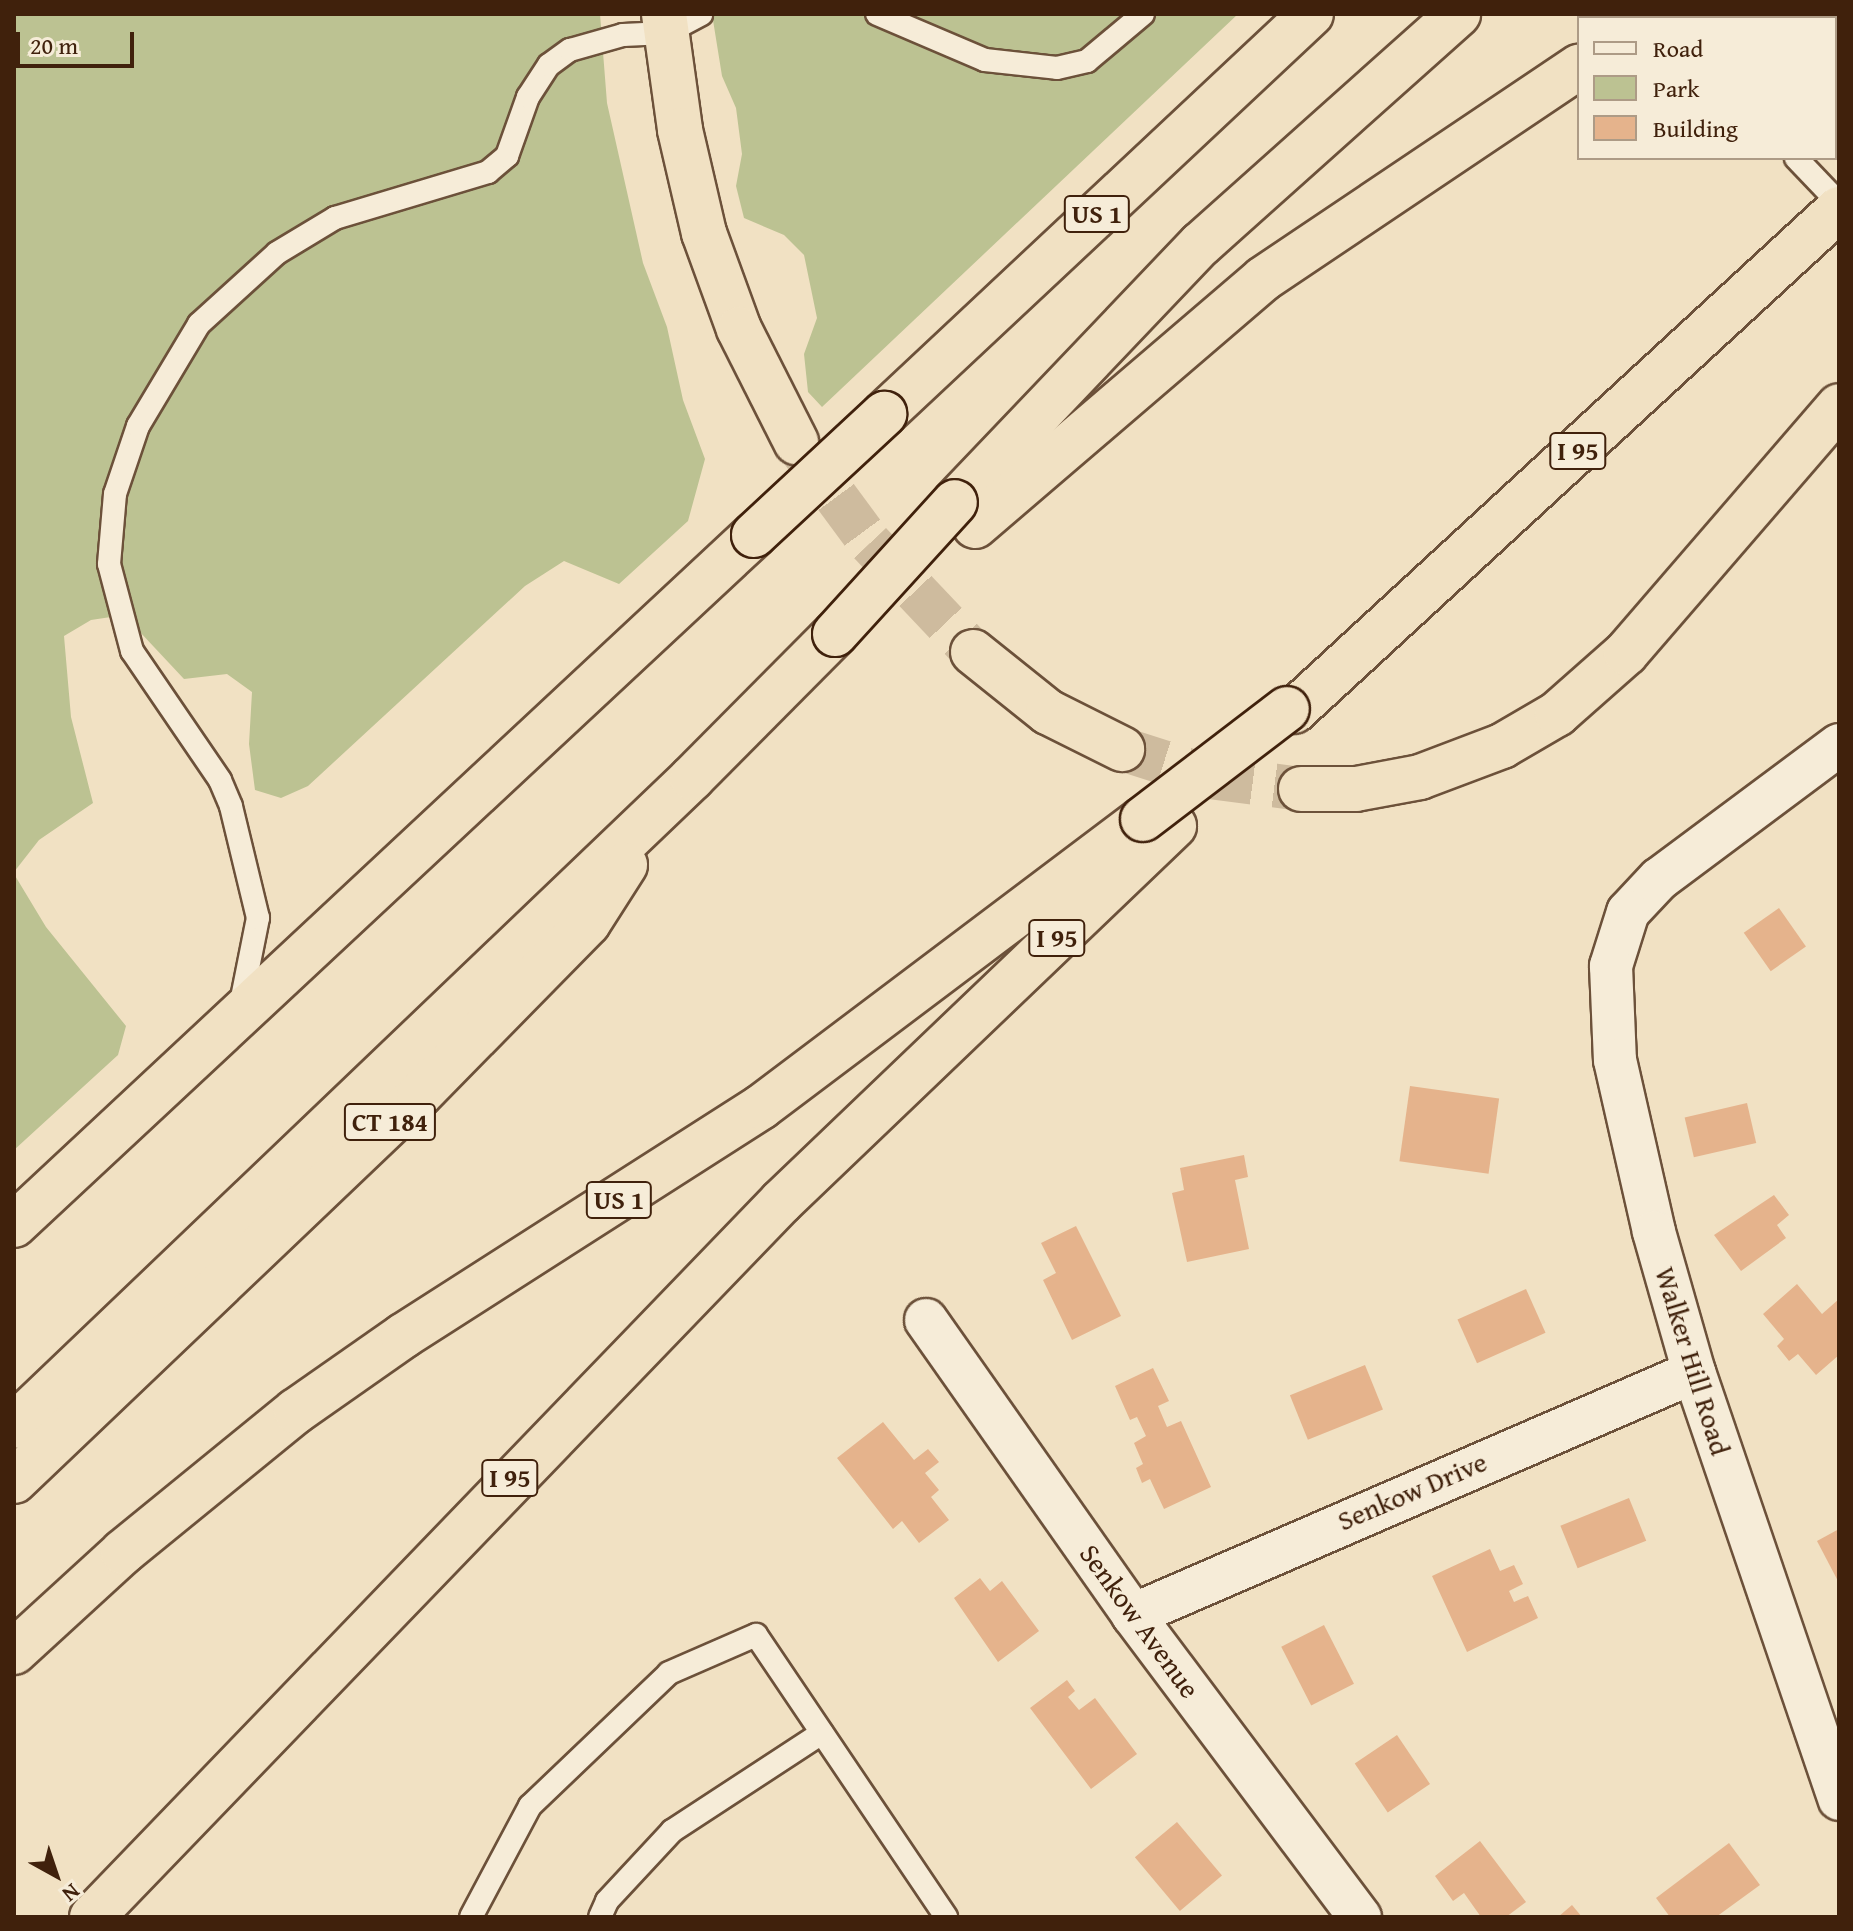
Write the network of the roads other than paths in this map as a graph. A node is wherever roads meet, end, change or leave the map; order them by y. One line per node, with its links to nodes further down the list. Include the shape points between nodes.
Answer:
1 (877, 14): 2 (lane, via 985,60 1057,68 1087,61)
2 (1143, 14)
3 (1311, 14): 19 (highway, US 1, bridge)
4 (1458, 14): 11 (highway, via 1201,244)
5 (677, 20): 10 (highway, via 680,130 704,233 739,329); 19 (lane, via 570,50 549,65 528,97 507,156 488,172 335,218 277,253 199,324 138,426 115,494 109,564 132,651 220,780 231,806 258,918 250,980)
6 (1577, 68): 11 (highway, via 1263,279)
7 (1798, 160): 8 (lane)
8 (1839, 206): 13 (highway, I 95)
9 (1839, 406): 16 (highway, via 1626,653 1557,714 1502,746 1420,777 1356,789)
10 (796, 442)
11 (965, 514): 17 (highway, bridge, via 869,597)
12 (973, 652): 15 (highway, via 1048,712)
13 (1298, 704): 18 (highway, US 1, bridge)
14 (1839, 745): 22 (street, Walker Hill Road, via 1689,852 1628,912 1611,966 1615,1060 1654,1232)
15 (1122, 749)
16 (1301, 789)
17 (665, 803): 23 (highway); 24 (highway, CT 184, via 588,923 419,1095)
18 (1158, 823): 26 (highway, US 1, via 761,1107 403,1336 296,1411 123,1552); 29 (highway, I 95, via 781,1202)
19 (234, 1021): 20 (highway, US 1)
20 (14, 1225)
21 (926, 1320): 25 (street, Senkow Avenue)
22 (1694, 1372): 25 (street, Senkow Drive); 28 (street, Walker Hill Road)
23 (14, 1426)
24 (14, 1481)
25 (1133, 1615): 33 (street, Senkow Avenue)
26 (14, 1652)
27 (822, 1733): 30 (lane, via 756,1635 669,1673 530,1806); 31 (lane, via 672,1831 607,1901); 32 (lane)
28 (1839, 1799)
29 (92, 1917)
30 (471, 1917)
31 (600, 1917)
32 (946, 1917)
33 (1360, 1917)

